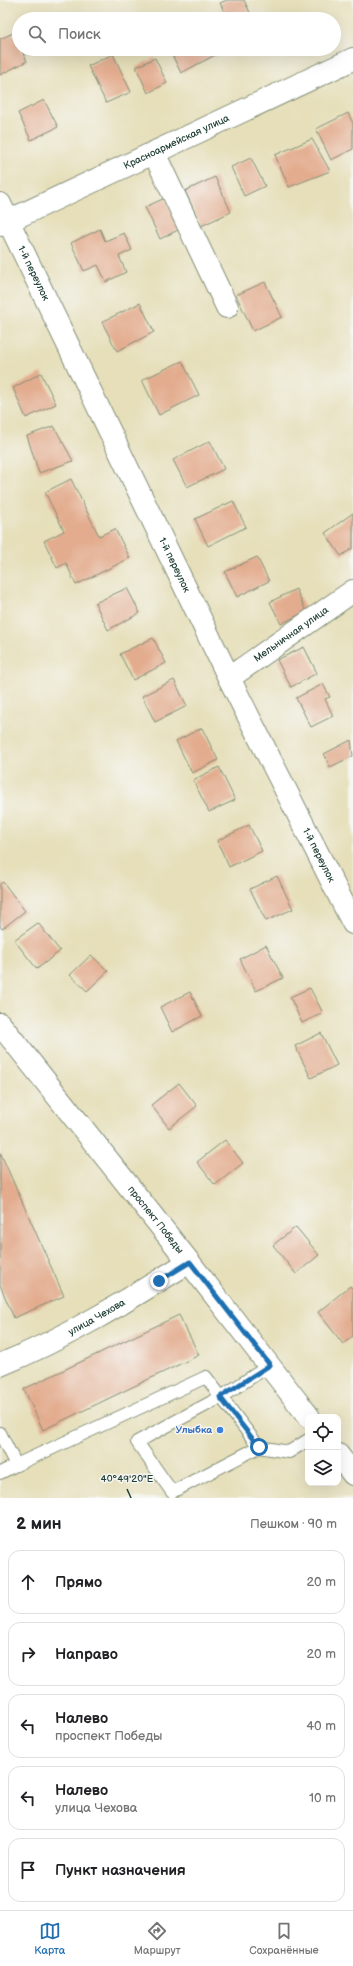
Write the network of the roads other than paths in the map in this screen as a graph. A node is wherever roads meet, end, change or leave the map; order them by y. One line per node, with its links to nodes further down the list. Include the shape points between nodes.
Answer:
1 (353, 59): 2 (street, Красноармейская улица)
2 (154, 153): 3 (street, Красноармейская улица); 4 (street)
3 (3, 217): 6 (street, 1-й переулок)
4 (227, 307)
5 (353, 591): 6 (street, Мельничная улица)
6 (229, 678): 7 (street, 1-й переулок)
7 (353, 923)
8 (0, 1024): 9 (street, проспект Победы)
9 (190, 1262): 10 (street, улица Чехова, via 105,1314 55,1340); 11 (street, проспект Победы)
10 (1, 1362)
11 (270, 1365): 12 (lane); 13 (street, проспект Победы)
12 (220, 1397): 16 (lane); 16 (lane, via 137,1442 172,1492); 18 (lane, via 206,1377)
13 (307, 1414)
14 (0, 1433): 18 (lane)
15 (305, 1442): 16 (lane, via 289,1452)
16 (259, 1447)
17 (341, 1459): 20 (street)
18 (16, 1465): 19 (lane)
19 (0, 1473)
20 (353, 1474)

